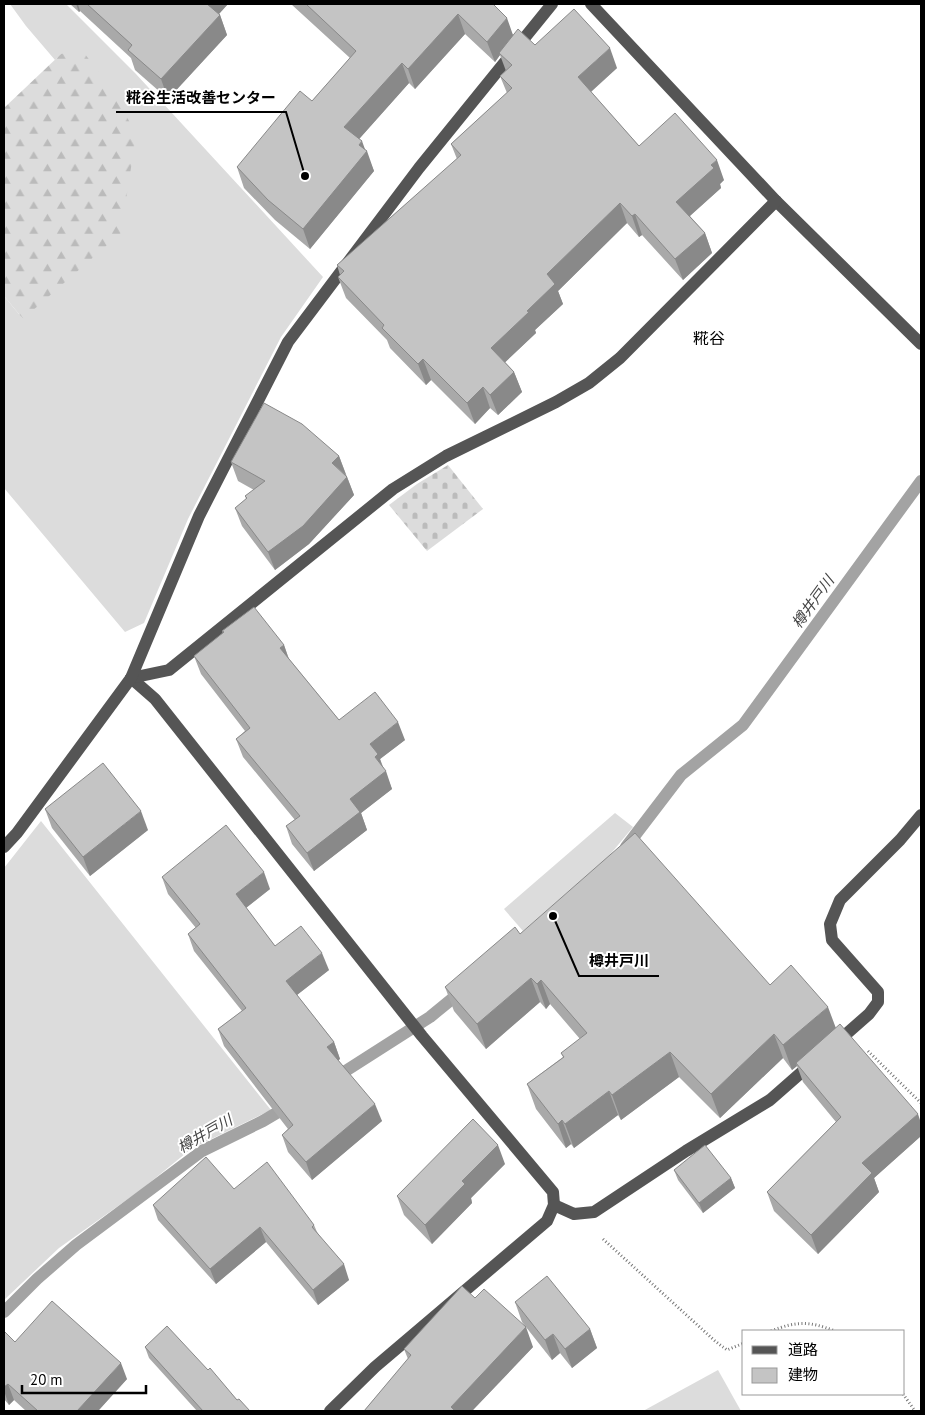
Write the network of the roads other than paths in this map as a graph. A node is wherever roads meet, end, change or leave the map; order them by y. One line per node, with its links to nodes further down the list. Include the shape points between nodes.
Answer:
1 (552, 4): 5 (street, via 419,168 288,342 199,516)
2 (591, 4): 3 (street)
3 (776, 201): 4 (street); 5 (street, via 620,358 589,383 446,456 393,490 169,670)
4 (921, 344)
5 (131, 678): 7 (street); 8 (street, via 155,699 422,1036 553,1192)
6 (921, 816): 8 (street, via 840,900 830,924 832,940 878,992 878,1002 873,1008 770,1100 594,1212 574,1214)
7 (4, 847)
8 (554, 1205): 9 (street, via 547,1221 375,1367)
9 (330, 1411)

